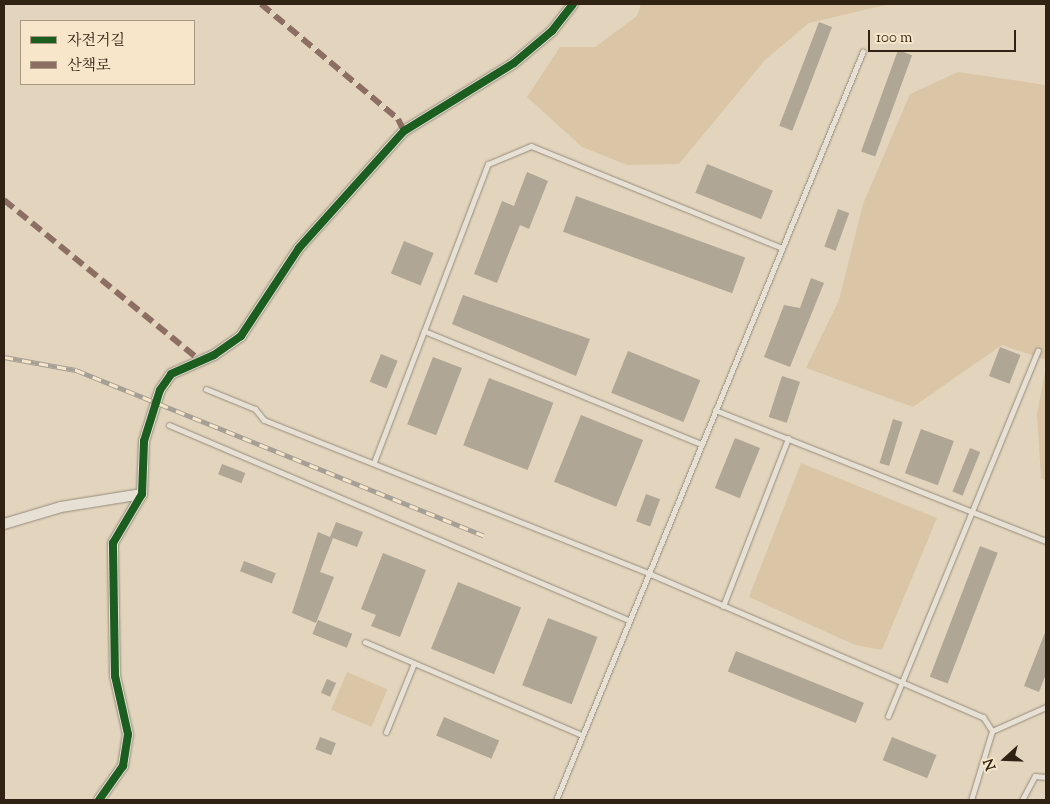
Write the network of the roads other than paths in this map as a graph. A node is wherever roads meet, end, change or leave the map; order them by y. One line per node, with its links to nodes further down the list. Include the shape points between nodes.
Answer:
1 (573, 4): 12 (street, via 552,31 514,63 404,131 299,248 241,336 214,355 170,374 160,390 144,441)
2 (863, 51): 3 (lane)
3 (782, 248): 4 (lane, via 531,146 488,164); 7 (lane)
4 (424, 332): 10 (lane); 11 (lane)
5 (1038, 351): 13 (lane)
6 (206, 389): 11 (lane, via 255,408 264,420)
7 (715, 410): 9 (lane); 10 (lane)
8 (169, 425): 18 (lane)
9 (788, 438): 13 (lane); 17 (lane)
10 (701, 444): 16 (lane)
11 (374, 462): 16 (lane)
12 (142, 494): 14 (street, via 61,507); 28 (street, via 113,543 115,676 128,734 123,766)
13 (972, 512): 15 (lane); 21 (lane)
14 (4, 524)
15 (1046, 542)
16 (648, 573): 17 (lane); 18 (lane)
17 (723, 606): 21 (lane)
18 (628, 620): 26 (lane)
19 (365, 642): 20 (lane)
20 (414, 663): 25 (lane); 26 (lane)
21 (902, 683): 23 (lane); 24 (lane, via 983,717)
22 (1046, 708): 24 (lane)
23 (888, 716)
24 (992, 730): 30 (lane)
25 (386, 732)
26 (582, 735): 29 (lane)
27 (1046, 777): 31 (lane, via 1035,776)
28 (99, 800)
29 (556, 800)
30 (971, 800)
31 (1022, 800)

